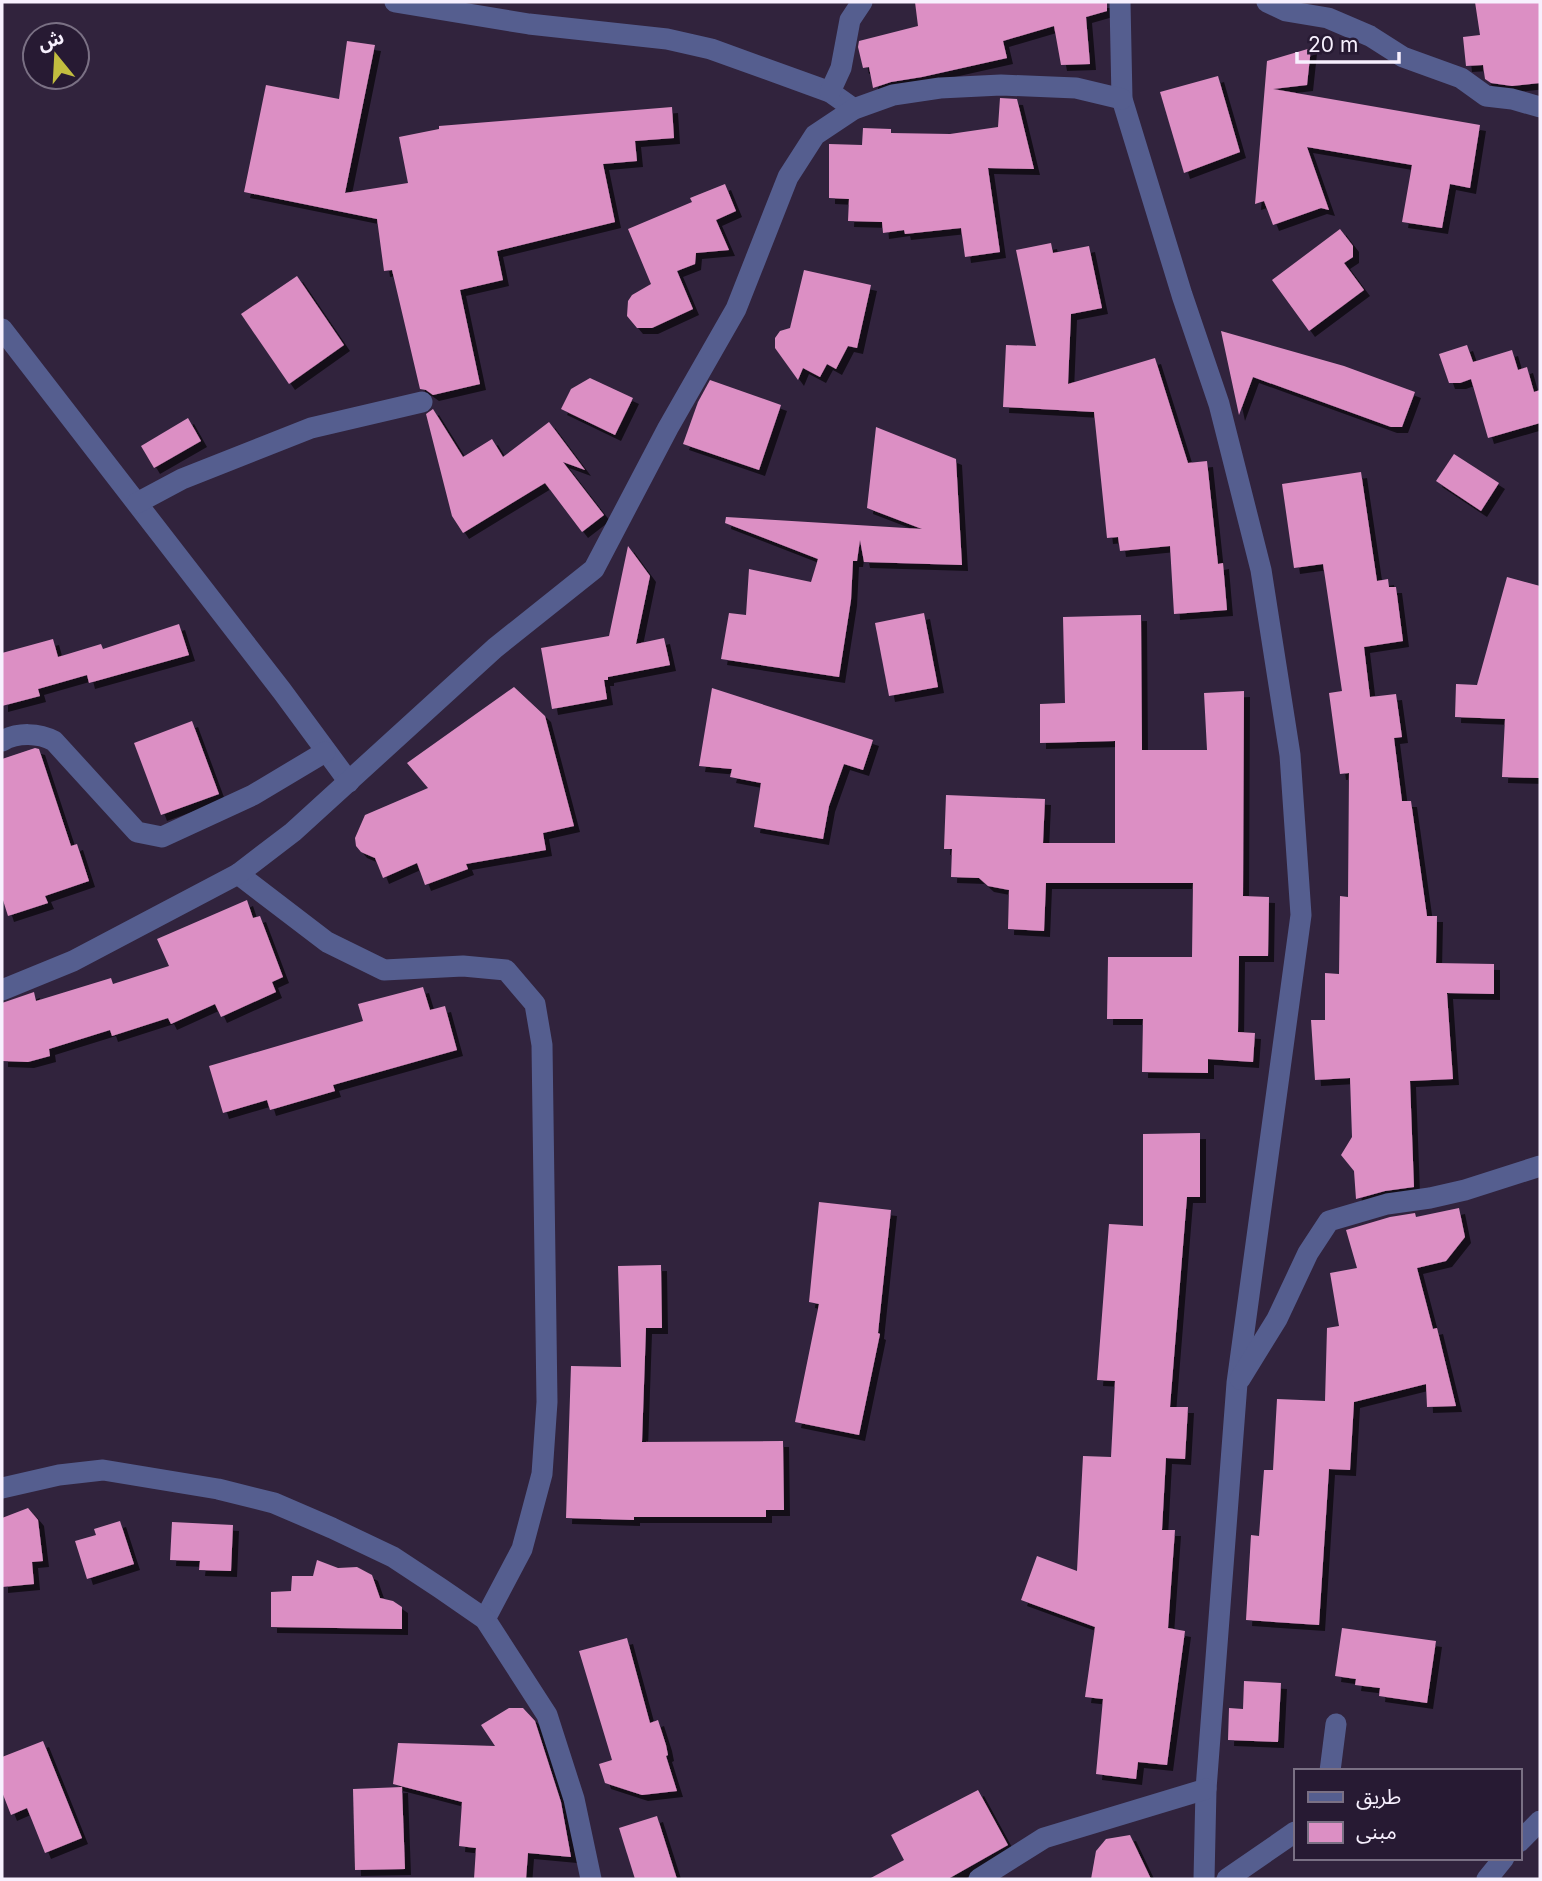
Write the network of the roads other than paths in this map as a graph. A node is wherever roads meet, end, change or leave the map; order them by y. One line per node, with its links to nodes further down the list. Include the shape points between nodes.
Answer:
1 (396, 2): 5 (street, via 529,24 667,39 711,49)
2 (862, 2): 5 (street, via 850,20 841,68)
3 (1120, 2): 6 (street)
4 (1268, 2): 7 (street, via 1286,11 1328,18 1370,36 1404,57 1461,78 1486,96)
5 (830, 92): 8 (street)
6 (1122, 99): 8 (street, via 1076,89 1001,85 893,95); 19 (street, via 1219,404 1261,570 1290,755 1301,915)
7 (1540, 107)
8 (854, 109): 15 (street, via 815,135 788,177 736,309 667,428 594,569 495,648)
9 (2, 329): 10 (street)
10 (11, 350): 12 (street)
11 (422, 402): 12 (street, via 311,428 182,479)
12 (137, 503): 14 (street)
13 (2, 741): 14 (street, via 40,734 54,741 137,832 162,837 253,795)
14 (326, 752): 15 (street)
15 (348, 782): 16 (street)
16 (238, 874): 17 (street, via 73,961); 21 (street, via 327,942 384,970 463,965 506,970 535,1004 542,1045 547,1320 542,1474 522,1549)
17 (2, 990)
18 (1540, 1166): 19 (street, via 1465,1190 1329,1221)
19 (1237, 1383): 24 (street)
20 (2, 1488): 21 (street, via 103,1470 274,1503 393,1557)
21 (485, 1619): 29 (street, via 547,1715 574,1798)
22 (1336, 1724): 23 (street)
23 (1330, 1769)
24 (1206, 1790): 30 (street, via 1044,1838); 31 (street)
25 (1540, 1821): 27 (street)
26 (1294, 1833): 32 (street)
27 (1521, 1840)
28 (1502, 1860): 33 (street)
29 (591, 1879)
30 (979, 1879)
31 (1204, 1879)
32 (1227, 1879)
33 (1487, 1879)

